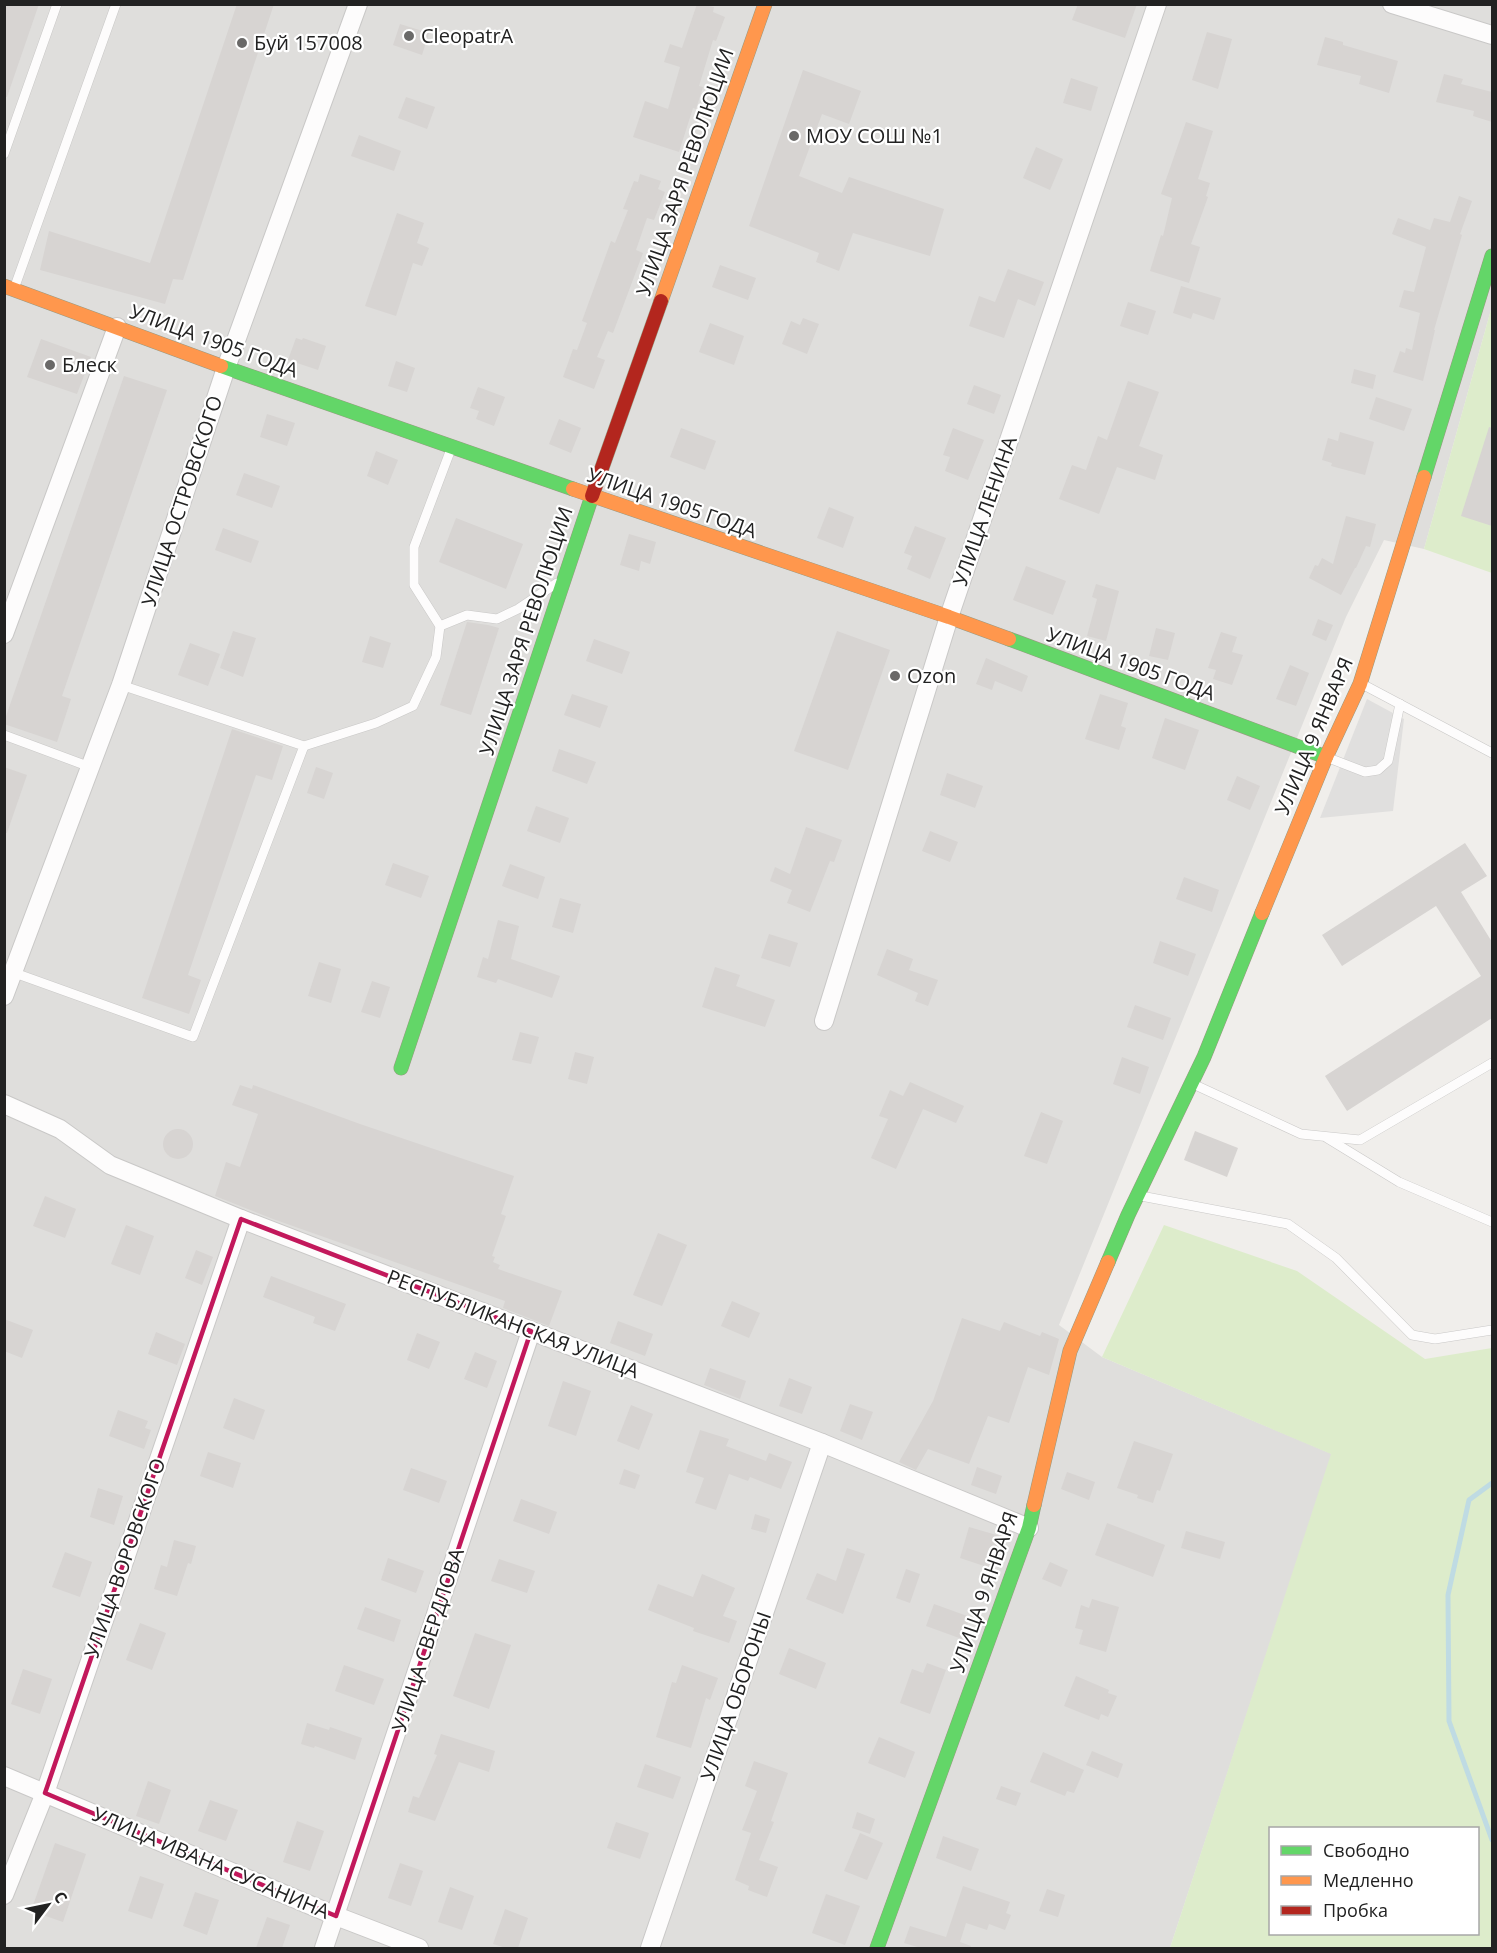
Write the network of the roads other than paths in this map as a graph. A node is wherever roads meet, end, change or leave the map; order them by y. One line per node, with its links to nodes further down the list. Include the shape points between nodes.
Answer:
1 (57, 4): 8 (lane)
2 (116, 4): 10 (lane)
3 (358, 4): 12 (street, УЛИЦА ОСТРОВСКОГО)
4 (765, 4): 14 (street, УЛИЦА ЗАРЯ РЕВОЛЮЦИИ)
5 (1157, 4): 16 (street, УЛИЦА ЛЕНИНА)
6 (1392, 4): 7 (street)
7 (1492, 35)
8 (4, 154)
9 (1492, 256): 19 (street, УЛИЦА 9 ЯНВАРЯ)
10 (10, 287): 11 (street, УЛИЦА 1905 ГОДА)
11 (117, 327): 12 (street, УЛИЦА 1905 ГОДА); 18 (street)
12 (226, 368): 13 (street, УЛИЦА 1905 ГОДА); 20 (street, УЛИЦА ОСТРОВСКОГО)
13 (452, 447): 14 (street, УЛИЦА 1905 ГОДА); 17 (lane, via 414,547 414,585)
14 (592, 496): 15 (street, УЛИЦА ЗАРЯ РЕВОЛЮЦИИ); 16 (street, УЛИЦА 1905 ГОДА)
15 (564, 578): 17 (lane, via 497,620 467,615); 31 (street, УЛИЦА ЗАРЯ РЕВОЛЮЦИИ)
16 (949, 617): 25 (street, УЛИЦА 1905 ГОДА); 29 (street, УЛИЦА ЛЕНИНА)
17 (440, 626): 23 (lane, via 436,657 413,706 376,723)
18 (4, 634)
19 (1360, 684): 21 (lane); 25 (street, УЛИЦА 9 ЯНВАРЯ)
20 (121, 685): 23 (lane); 26 (street, УЛИЦА ОСТРОВСКОГО)
21 (1400, 704): 24 (lane); 25 (lane, via 1389,761 1378,770 1365,772)
22 (4, 735): 26 (lane)
23 (304, 746): 27 (lane, via 194,1037)
24 (1492, 753)
25 (1326, 757): 32 (street, УЛИЦА 9 ЯНВАРЯ)
26 (90, 767): 27 (street, УЛИЦА ОСТРОВСКОГО)
27 (12, 972): 28 (street, УЛИЦА ОСТРОВСКОГО)
28 (4, 996)
29 (824, 1021)
30 (1492, 1063): 34 (lane, via 1360,1140)
31 (401, 1068)
32 (1191, 1083): 34 (lane, via 1301,1134); 35 (street, УЛИЦА 9 ЯНВАРЯ)
33 (4, 1104): 36 (street, РЕСПУБЛИКАНСКАЯ УЛИЦА, via 60,1129 110,1165)
34 (1325, 1137): 37 (lane, via 1399,1182)
35 (1138, 1196): 38 (lane, via 1288,1224 1335,1258 1412,1335 1435,1339); 41 (street, УЛИЦА 9 ЯНВАРЯ, via 1070,1351)
36 (241, 1219): 39 (street, РЕСПУБЛИКАНСКАЯ УЛИЦА); 43 (street, УЛИЦА ВОРОВСКОГО)
37 (1492, 1222)
38 (1492, 1330)
39 (531, 1331): 40 (street, РЕСПУБЛИКАНСКАЯ УЛИЦА); 45 (street, УЛИЦА СВЕРДЛОВА)
40 (822, 1443): 41 (street, РЕСПУБЛИКАНСКАЯ УЛИЦА); 48 (street, УЛИЦА ОБОРОНЫ)
41 (1029, 1528): 49 (street, УЛИЦА 9 ЯНВАРЯ)
42 (4, 1776): 43 (street, УЛИЦА ИВАНА СУСАНИНА)
43 (45, 1793): 44 (street, УЛИЦА ВОРОВСКОГО); 45 (street, УЛИЦА ИВАНА СУСАНИНА)
44 (4, 1895)
45 (336, 1916): 46 (street, УЛИЦА СВЕРДЛОВА); 47 (street, УЛИЦА ИВАНА СУСАНИНА)
46 (324, 1948)
47 (418, 1948)
48 (650, 1948)
49 (877, 1948)

